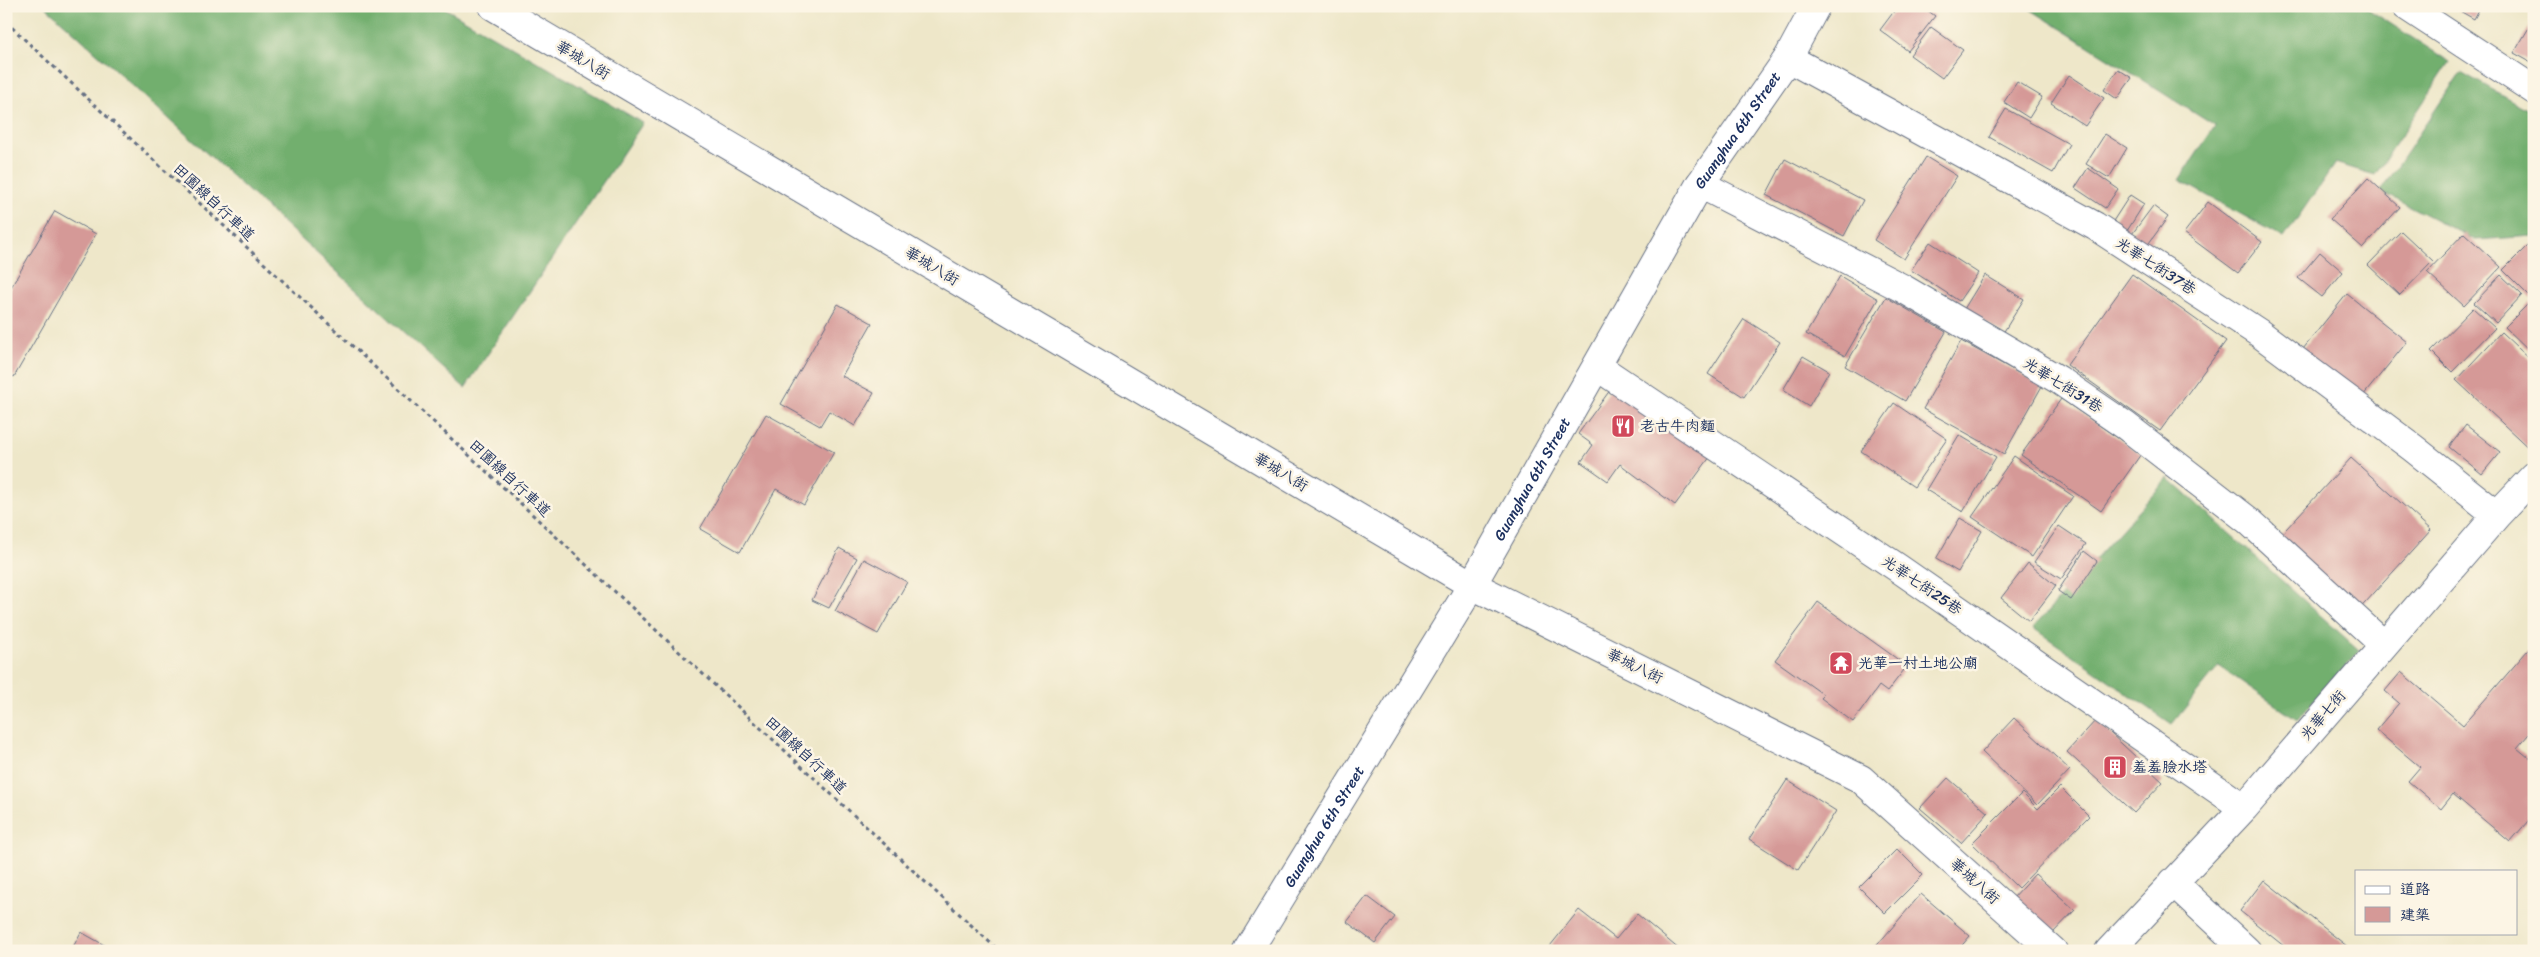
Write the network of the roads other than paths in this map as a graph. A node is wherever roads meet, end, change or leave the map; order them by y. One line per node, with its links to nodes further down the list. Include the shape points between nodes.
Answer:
1 (493, 6): 10 (street, 華城八街)
2 (1816, 6): 4 (street, Guanghua 6th Street)
3 (2406, 6): 5 (street)
4 (1788, 58): 6 (street, Guanghua 6th Street); 9 (street, 光華七街37巷, via 2103,232 2259,333)
5 (2534, 90)
6 (1700, 184): 7 (street, Guanghua 6th Street); 11 (street, 光華七街31巷, via 1902,288 2058,380 2126,426 2249,521)
7 (1598, 367): 10 (street, Guanghua 6th Street); 12 (street, 光華七街25巷, via 1898,568)
8 (2534, 476): 9 (street, 光華七街)
9 (2497, 515): 11 (street, 光華七街)
10 (1472, 585): 14 (street, Guanghua 6th Street); 15 (street, 華城八街, via 1861,779)
11 (2384, 645): 12 (street, 光華七街)
12 (2244, 808): 13 (street, 光華七街)
13 (2173, 882): 16 (street, 光華七街); 17 (street)
14 (1248, 951)
15 (2053, 951)
16 (2109, 951)
17 (2247, 951)

